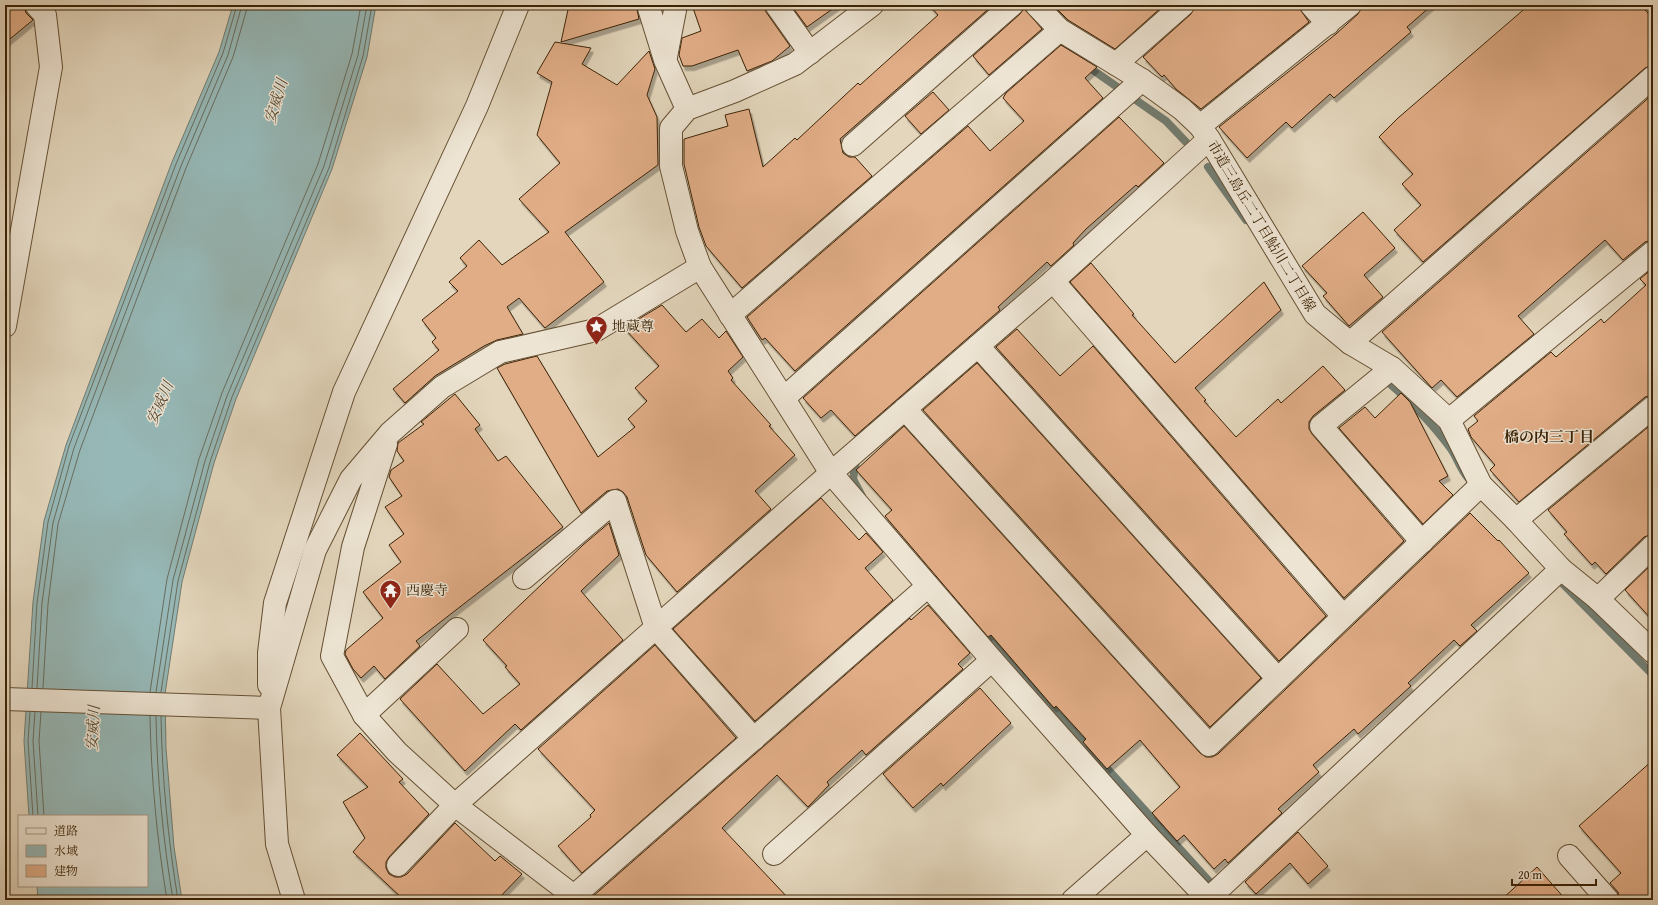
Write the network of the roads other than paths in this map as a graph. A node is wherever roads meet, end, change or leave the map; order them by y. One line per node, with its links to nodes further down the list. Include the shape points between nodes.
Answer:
1 (36, 5): 26 (street, via 45,15 51,67)
2 (518, 5): 51 (street, via 477,106 344,392 275,603 269,653)
3 (648, 5): 15 (street)
4 (676, 5): 15 (street)
5 (776, 5): 14 (street)
6 (871, 5): 14 (street)
7 (1012, 5): 21 (street)
8 (1036, 5): 13 (street, 市道三島丘二丁目鮎川二丁目線)
9 (1183, 5): 16 (street)
10 (1311, 5): 12 (street)
11 (1350, 5): 12 (street)
12 (1328, 24): 20 (street)
13 (1060, 30): 16 (street, 市道三島丘二丁目鮎川二丁目線); 25 (street)
14 (810, 53): 19 (street, via 795,64)
15 (665, 60): 19 (street)
16 (1116, 64): 18 (street, 市道三島丘二丁目鮎川二丁目線)
17 (1653, 77): 27 (street)
18 (1142, 80): 20 (street, 市道三島丘二丁目鮎川二丁目線, via 1182,109); 30 (street)
19 (687, 108): 23 (street, via 671,128 671,166 687,231)
20 (1205, 133): 24 (street); 27 (street, 市道三島丘二丁目鮎川二丁目線, via 1315,314)
21 (853, 145)
22 (1653, 252): 33 (street)
23 (700, 267): 25 (street); 34 (street, via 596,330 500,352 442,387)
24 (1053, 282): 28 (street); 44 (street)
25 (730, 315): 30 (street)
26 (5, 326)
27 (1350, 343): 29 (street, 市道三島丘二丁目鮎川二丁目線)
28 (978, 346): 32 (street); 49 (street)
29 (1392, 368): 33 (street, 市道三島丘二丁目鮎川二丁目線); 38 (street, via 1321,426)
30 (784, 398): 35 (street)
31 (1653, 406): 37 (street)
32 (905, 410): 35 (street); 49 (street, via 1209,745)
33 (1449, 420): 36 (street, 市道三島丘二丁目鮎川二丁目線)
34 (390, 433): 51 (street, via 351,479 314,550); 52 (street, via 353,547 332,656)
35 (831, 473): 42 (street); 45 (street)
36 (1481, 485): 37 (street, 市道三島丘二丁目鮎川二丁目線); 38 (street)
37 (1516, 520): 40 (street, 市道三島丘二丁目鮎川二丁目線)
38 (1422, 542): 44 (street)
39 (1653, 546): 43 (street)
40 (1561, 569): 43 (street, 市道三島丘二丁目鮎川二丁目線); 60 (street)
41 (524, 578): 45 (street, via 615,501)
42 (928, 586): 48 (street); 53 (street)
43 (1598, 599): 47 (street, 市道三島丘二丁目鮎川二丁目線)
44 (1343, 616): 49 (street)
45 (656, 628): 53 (street); 54 (street)
46 (457, 629): 52 (street)
47 (1653, 652)
48 (992, 660): 55 (street); 56 (street)
49 (1278, 679)
50 (5, 700): 51 (street)
51 (269, 708): 61 (street, via 277,844)
52 (364, 715): 54 (street, via 397,752)
53 (754, 739): 59 (street)
54 (455, 805): 58 (street); 59 (street)
55 (1147, 835): 60 (street); 62 (street)
56 (774, 854)
57 (1569, 856): 63 (street)
58 (398, 865)
59 (576, 898)
60 (1208, 899)
61 (294, 900)
62 (1073, 900)
63 (1608, 900)

